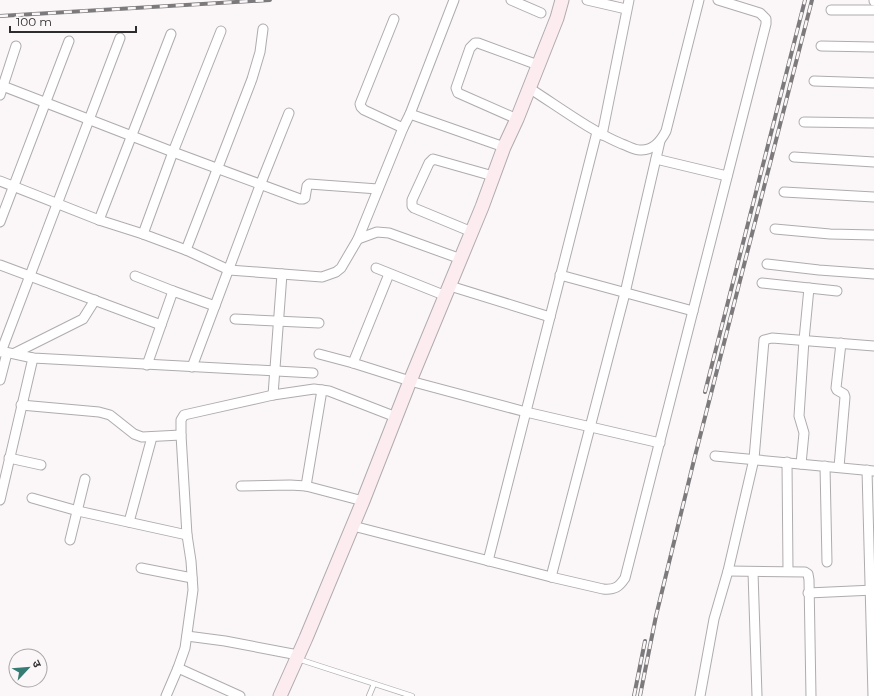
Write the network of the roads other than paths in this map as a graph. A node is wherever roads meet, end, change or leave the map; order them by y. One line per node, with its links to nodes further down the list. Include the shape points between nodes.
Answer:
1 (454, 0): 27 (street)
2 (511, 0): 10 (street)
3 (562, 0): 20 (street)
4 (587, 0): 7 (street)
5 (700, 0): 35 (street, via 666,132)
6 (718, 0): 43 (street, via 760,13 766,19)
7 (628, 4): 33 (street)
8 (831, 10): 9 (street)
9 (874, 10)
10 (541, 13)
11 (394, 19): 32 (street, via 360,104 364,110)
12 (263, 29): 41 (street, via 260,52 252,79)
13 (221, 31): 37 (street)
14 (171, 34): 34 (street)
15 (120, 38): 29 (street)
16 (69, 41): 25 (street)
17 (16, 46): 24 (street)
18 (821, 46): 19 (street)
19 (874, 46)
20 (538, 65): 23 (street); 28 (street, via 478,43 470,48 456,88 458,93)
21 (814, 81): 22 (street)
22 (874, 83)
23 (529, 88): 28 (street); 33 (street)
24 (1, 89): 25 (street)
25 (45, 103): 29 (street); 46 (street)
26 (289, 113): 45 (street)
27 (410, 114): 32 (street); 36 (street)
28 (517, 119): 36 (street)
29 (89, 120): 34 (street); 50 (street)
30 (804, 122): 31 (street)
31 (874, 123)
32 (403, 128): 47 (street)
33 (600, 133): 35 (street, via 640,150 648,149); 68 (street)
34 (132, 136): 37 (street); 51 (street)
35 (660, 141): 39 (street)
36 (504, 147): 42 (street)
37 (173, 152): 41 (street); 55 (street)
38 (794, 157): 40 (street)
39 (656, 159): 43 (street); 77 (street)
40 (874, 162)
41 (218, 169): 45 (street); 58 (street)
42 (493, 176): 54 (street); 54 (street, via 433,159 412,200 414,208)
43 (727, 176): 80 (street)
44 (0, 181): 46 (street)
45 (261, 184): 47 (street, via 302,199 305,198 309,184); 63 (street)
46 (13, 186): 50 (street); 52 (street)
47 (378, 189): 57 (street)
48 (784, 192): 49 (street)
49 (874, 197)
50 (58, 203): 51 (street); 69 (street)
51 (99, 220): 55 (street)
52 (0, 222)
53 (774, 229): 56 (street)
54 (472, 232): 59 (street)
55 (143, 234): 58 (street)
56 (874, 236)
57 (358, 239): 59 (street, via 377,232 389,232); 65 (street, via 336,272 322,277)
58 (186, 250): 63 (street)
59 (461, 259): 75 (street)
60 (767, 264): 67 (street)
61 (0, 265): 69 (street)
62 (376, 268): 66 (street)
63 (229, 270): 65 (street); 79 (street)
64 (874, 271): 67 (street)
65 (282, 274): 83 (street)
66 (389, 274): 75 (street); 92 (street)
67 (874, 274): 72 (street)
68 (560, 275): 77 (street); 81 (street)
69 (30, 276): 78 (street); 89 (street)
70 (135, 276): 74 (street)
71 (762, 283): 73 (street)
72 (874, 284)
73 (809, 288): 76 (street); 86 (street)
74 (173, 291): 79 (street); 85 (street)
75 (448, 291): 81 (street); 98 (street)
76 (837, 291)
77 (624, 293): 80 (street); 104 (street)
78 (95, 300): 85 (street); 89 (street, via 83,319)
79 (215, 306): 94 (street)
80 (693, 311): 107 (street)
81 (550, 317): 102 (street)
82 (235, 319): 83 (street)
83 (278, 321): 84 (street); 95 (street)
84 (319, 323)
85 (161, 325): 93 (street)
86 (804, 340): 87 (street); 110 (street, via 764,340); 112 (street, via 799,416 804,429)
87 (841, 343): 88 (street); 115 (street, via 836,388 845,397)
88 (874, 346)
89 (6, 352): 91 (street); 97 (street)
90 (319, 354): 92 (street)
91 (33, 358): 93 (street); 101 (street)
92 (353, 363): 98 (street)
93 (147, 365): 94 (street)
94 (192, 367): 95 (street)
95 (274, 371): 96 (street); 100 (street)
96 (312, 373)
97 (0, 380)
98 (410, 381): 102 (street); 103 (street)
99 (322, 390): 100 (street); 103 (street); 119 (street)
100 (274, 395): 105 (street, via 184,415 181,420)
101 (21, 405): 106 (street, via 99,412 110,415 138,436); 109 (street)
102 (526, 412): 104 (street); 128 (street)
103 (396, 417): 122 (street)
104 (590, 427): 107 (street); 134 (street)
105 (181, 435): 106 (street); 126 (street)
106 (152, 437): 124 (street)
107 (660, 444): 134 (street, via 625,578 621,584 611,590)
108 (715, 456): 110 (street)
109 (9, 458): 113 (street); 121 (street)
110 (754, 459): 111 (street); 132 (street)
111 (787, 462): 112 (street); 131 (street)
112 (801, 464): 114 (street)
113 (41, 465)
114 (825, 466): 115 (street); 129 (street)
115 (839, 467): 116 (street)
116 (870, 470): 136 (street)
117 (85, 479): 123 (street)
118 (241, 486): 119 (street)
119 (306, 486): 122 (street)
120 (32, 498): 123 (street)
121 (0, 500)
122 (363, 501): 125 (street)
123 (78, 511): 124 (street); 127 (street)
124 (129, 522): 126 (street)
125 (353, 526): 128 (street); 139 (street)
126 (187, 535): 135 (street)
127 (70, 540)
128 (488, 561): 134 (street)
129 (827, 562)
130 (140, 568): 135 (street)
131 (788, 570): 133 (street); 137 (street, via 808,574)
132 (728, 571): 133 (street); 147 (street, via 714,619)
133 (753, 572): 148 (street)
134 (551, 577)
135 (192, 578): 138 (street, via 193,590)
136 (872, 590): 137 (street); 150 (street)
137 (808, 593): 149 (street)
138 (187, 636): 139 (street, via 225,641); 140 (street)
139 (297, 657): 141 (lane); 144 (street)
140 (178, 668): 142 (street); 143 (street)
141 (374, 684): 145 (lane); 146 (lane)
142 (166, 696)
143 (240, 696)
144 (280, 696)
145 (369, 696)
146 (412, 696)
147 (700, 696)
148 (757, 696)
149 (811, 696)
150 (873, 696)

